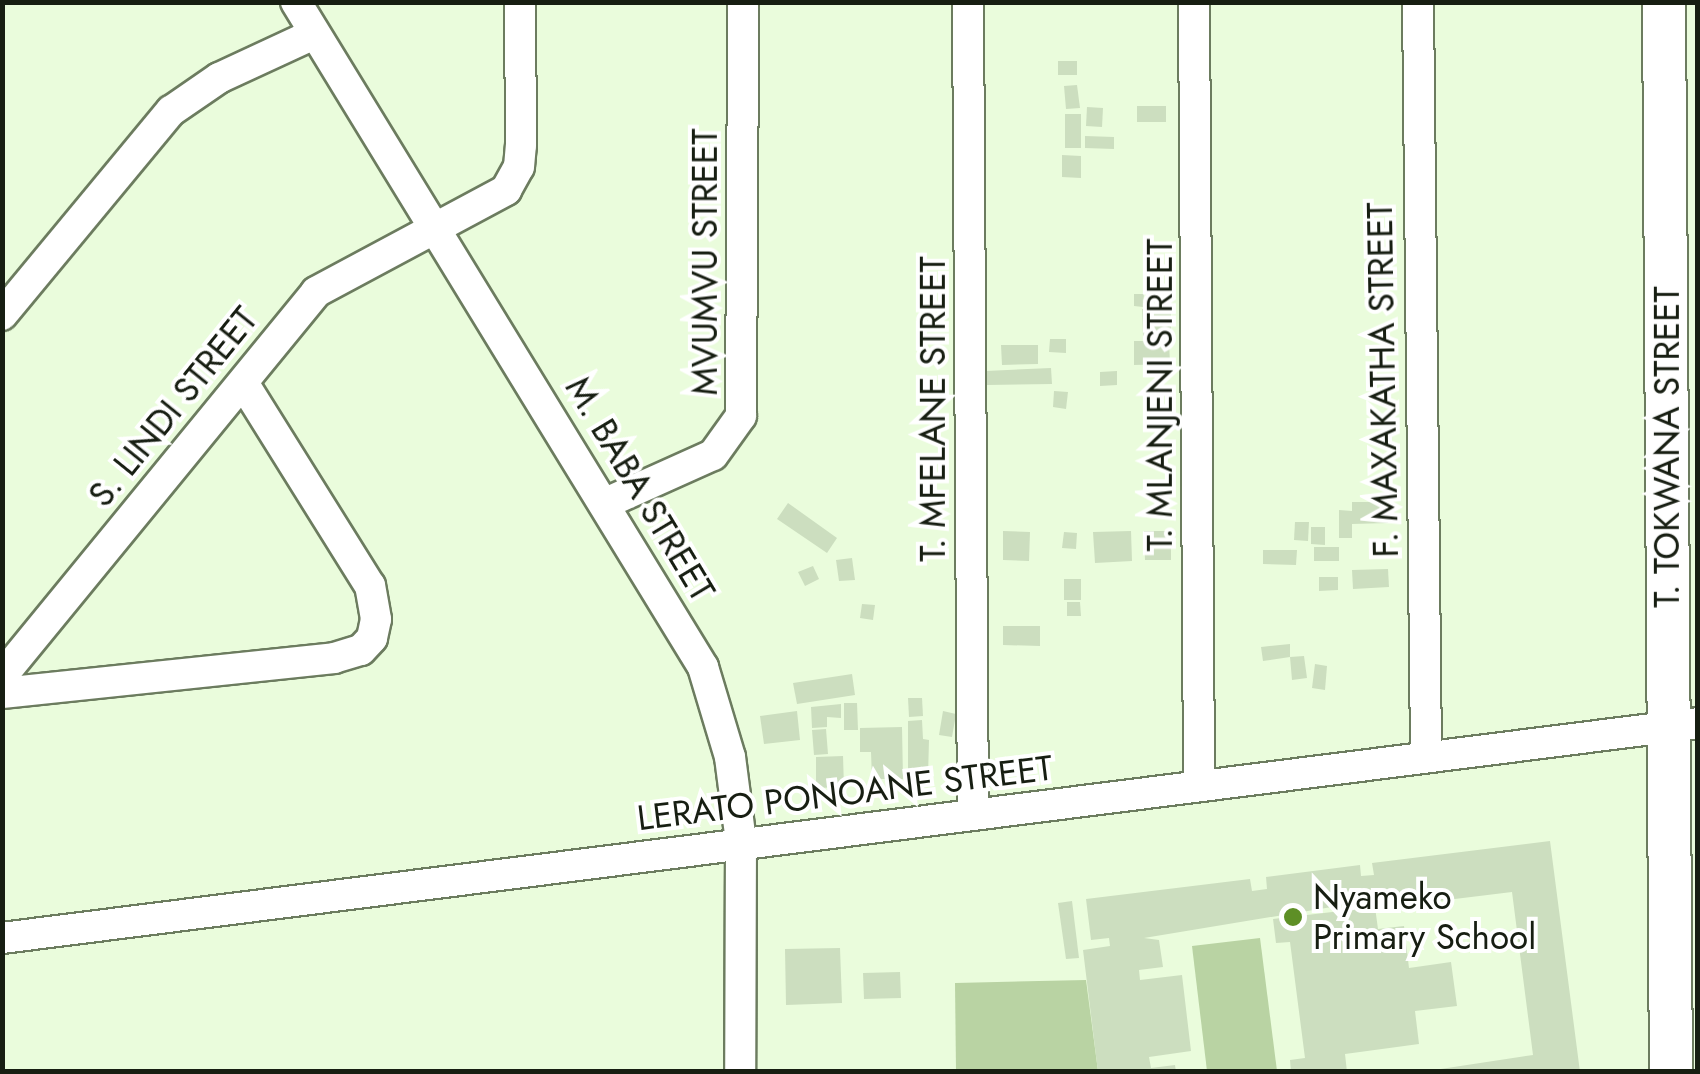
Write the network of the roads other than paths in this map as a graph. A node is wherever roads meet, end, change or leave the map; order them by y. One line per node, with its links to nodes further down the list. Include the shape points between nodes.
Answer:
1 (296, 2): 8 (street, M. BABA STREET)
2 (520, 2): 9 (street, S. LINDI STREET, via 519,167 496,198)
3 (742, 2): 12 (street, MVUMVU STREET, via 740,416 714,454)
4 (968, 2): 18 (street, T. MFELANE STREET)
5 (1194, 2): 17 (street, T. MLANJENI STREET)
6 (1418, 2): 16 (street, F. MAXAKATHA STREET)
7 (1664, 2): 15 (street, T. TOKWANA STREET)
8 (314, 34): 9 (street, M. BABA STREET); 10 (street, via 195,92 171,111)
9 (439, 231): 11 (street, S. LINDI STREET, via 316,292); 12 (street, M. BABA STREET)
10 (2, 315)
11 (243, 383): 13 (street, S. LINDI STREET); 14 (street, via 370,586 372,638 361,650 334,658)
12 (606, 502): 19 (street, M. BABA STREET, via 703,667 730,757)
13 (2, 676)
14 (2, 694)
15 (1683, 725): 16 (street, LERATO PONOANE STREET); 22 (street, T. TOKWANA STREET)
16 (1426, 756): 17 (street, LERATO PONOANE STREET)
17 (1199, 786): 18 (street, LERATO PONOANE STREET)
18 (973, 816): 19 (street, LERATO PONOANE STREET)
19 (741, 842): 20 (street, LERATO PONOANE STREET); 21 (street, M. BABA STREET)
20 (2, 938)
21 (740, 1072)
22 (1671, 1072)

